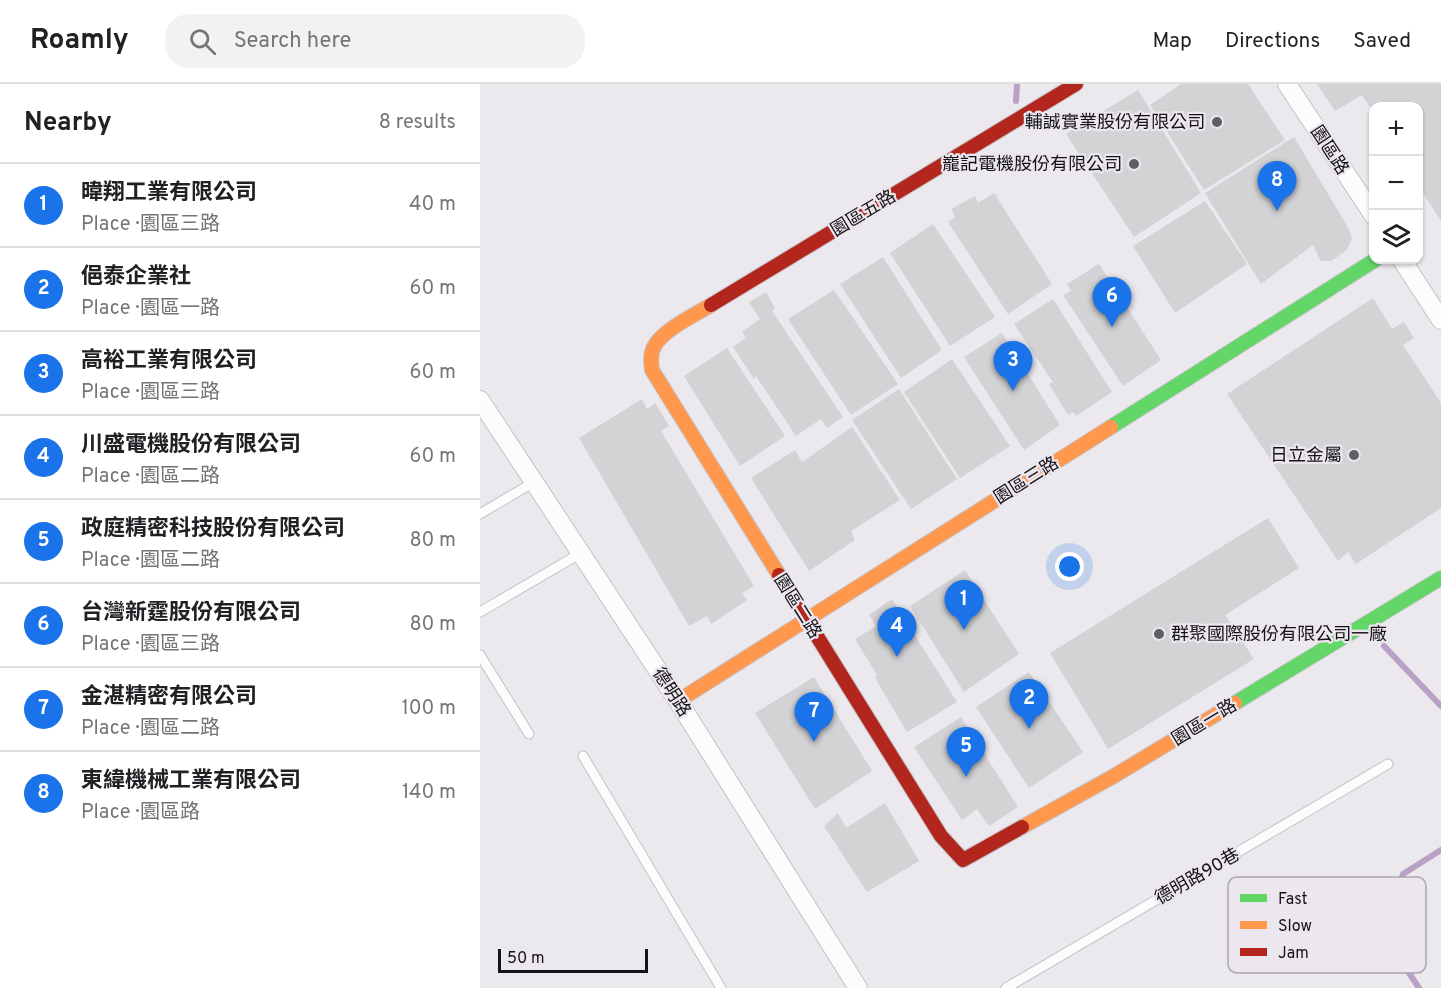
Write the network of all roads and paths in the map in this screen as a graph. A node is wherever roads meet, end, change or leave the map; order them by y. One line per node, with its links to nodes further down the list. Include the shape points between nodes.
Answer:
1 (1076, 84): 7 (street, 園區五路, via 672,329)
2 (1287, 84): 3 (street, 園區路)
3 (1370, 210)
4 (1369, 264): 14 (street, 園區三路)
5 (1405, 264): 6 (street)
6 (1441, 320)
7 (653, 345): 14 (street, 園區二路, via 652,370)
8 (480, 400): 9 (street, 德明路)
9 (534, 482): 10 (lane); 11 (street, 德明路)
10 (480, 514)
11 (581, 553): 13 (lane); 16 (street, 德明路)
12 (1441, 578): 20 (street, 園區一路, via 1114,776)
13 (480, 612)
14 (806, 620): 16 (street, 園區三路); 20 (street, 園區二路, via 941,836)
15 (480, 655): 17 (lane)
16 (678, 701): 22 (street, 德明路)
17 (529, 734)
18 (583, 756): 21 (lane)
19 (1388, 764): 23 (lane, 德明路90巷)
20 (963, 860)
21 (718, 984)
22 (858, 988)
23 (1006, 988)

